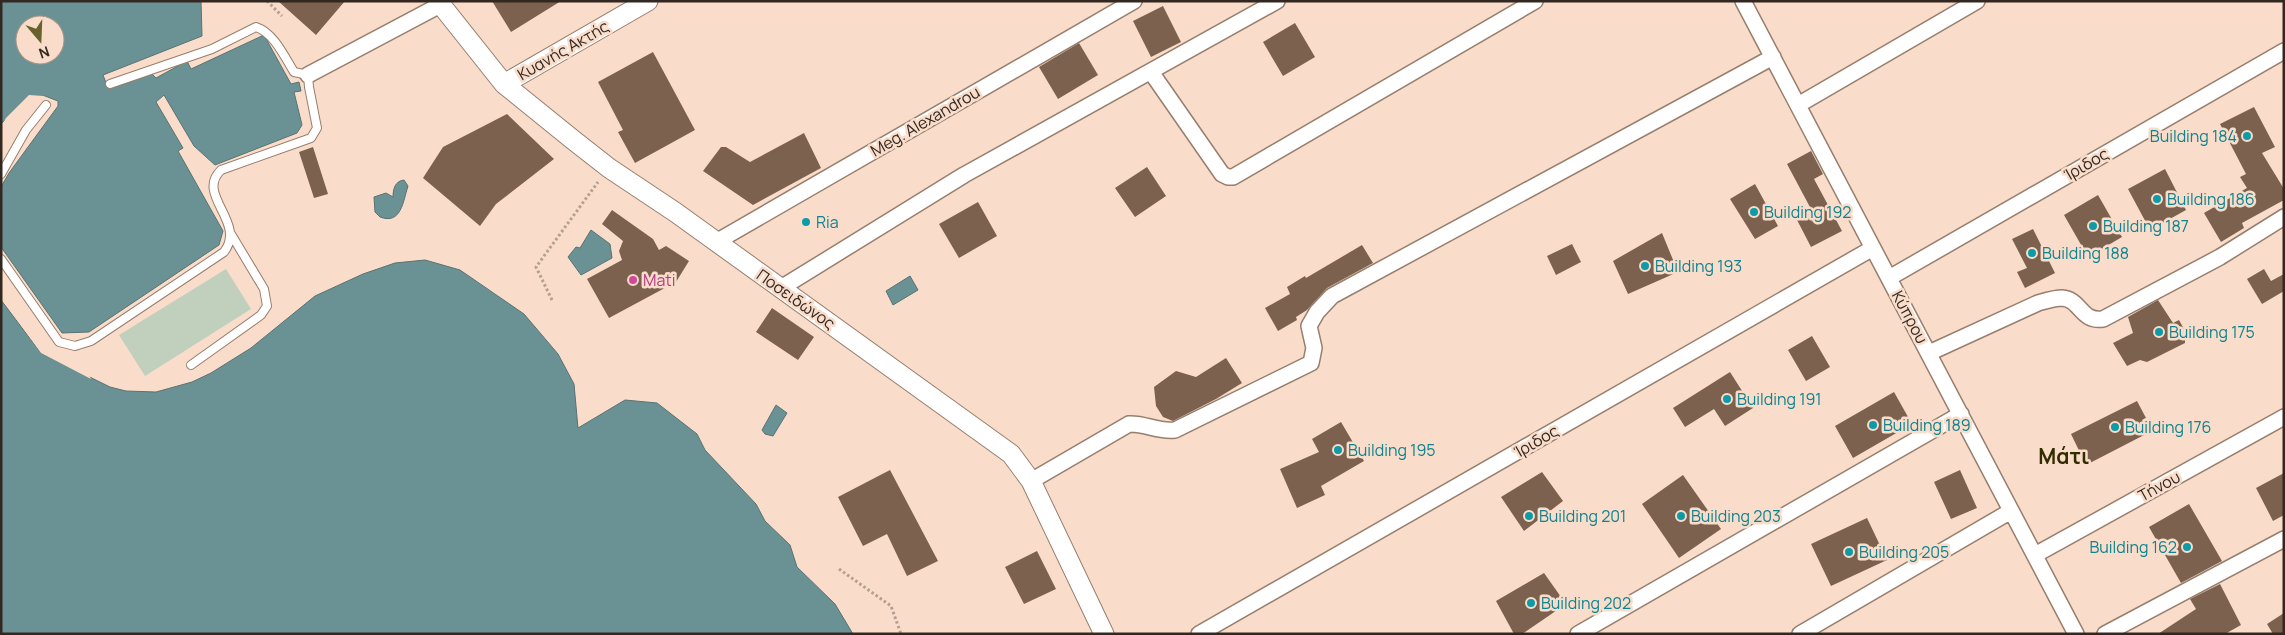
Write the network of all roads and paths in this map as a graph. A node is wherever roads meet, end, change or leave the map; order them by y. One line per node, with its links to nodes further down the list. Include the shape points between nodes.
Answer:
1 (267, 1): 9 (path)
2 (648, 1): 15 (street, Κυανής Ακτής)
3 (1134, 1): 22 (street, Meg. Alexandrou)
4 (1277, 1): 12 (street)
5 (1535, 1): 12 (street, via 1234,177 1222,174)
6 (1743, 1): 11 (street, Κύπρου)
7 (1977, 1): 17 (street)
8 (439, 3): 13 (street); 15 (street, Ποσειδώνος)
9 (282, 16)
10 (2284, 51): 25 (street, Ίριδος)
11 (1773, 57): 17 (street, Κύπρου); 32 (street, via 1332,296 1309,326 1314,348 1311,362 1175,430 1129,424)
12 (1151, 72): 26 (street, via 964,175)
13 (308, 75): 14 (lane, via 294,72 275,42 256,27 212,50); 21 (lane, via 317,128 311,138 221,170 214,176 212,187)
14 (110, 84)
15 (504, 84): 18 (street, Ποσειδώνος)
16 (46, 104): 19 (lane, via 26,130)
17 (1798, 105): 23 (street, Κύπρου)
18 (609, 168): 22 (street, Ποσειδώνος); 27 (path, via 536,267)
19 (1, 174)
20 (2284, 217): 28 (street, via 2220,257 2103,319 2088,318 2071,300 2052,299)
21 (231, 234): 24 (lane, via 230,244 224,252 91,341 75,346 59,342); 29 (lane, via 264,289 268,306 261,315)
22 (716, 242): 26 (street, Ποσειδώνος)
23 (1873, 248): 25 (street, Κύπρου); 39 (street, Ίριδος)
24 (1, 259)
25 (1889, 278): 28 (street, Κύπρου)
26 (781, 288): 32 (street, Ποσειδώνος, via 1004,448)
27 (552, 300)
28 (1929, 353): 30 (street, Κύπρου)
29 (191, 365)
30 (1960, 414): 33 (street, Κύπρου); 40 (street)
31 (2284, 417): 35 (street, Τήνου)
32 (1031, 481): 38 (street, Ποσειδώνος)
33 (2012, 510): 35 (street, Κύπρου); 41 (street)
34 (2284, 539): 43 (street)
35 (2035, 555): 42 (street, Κύπρου)
36 (839, 569): 37 (path, via 890,606)
37 (901, 634)
38 (1104, 634)
39 (1199, 634)
40 (1578, 634)
41 (1800, 634)
42 (2076, 634)
43 (2105, 634)

